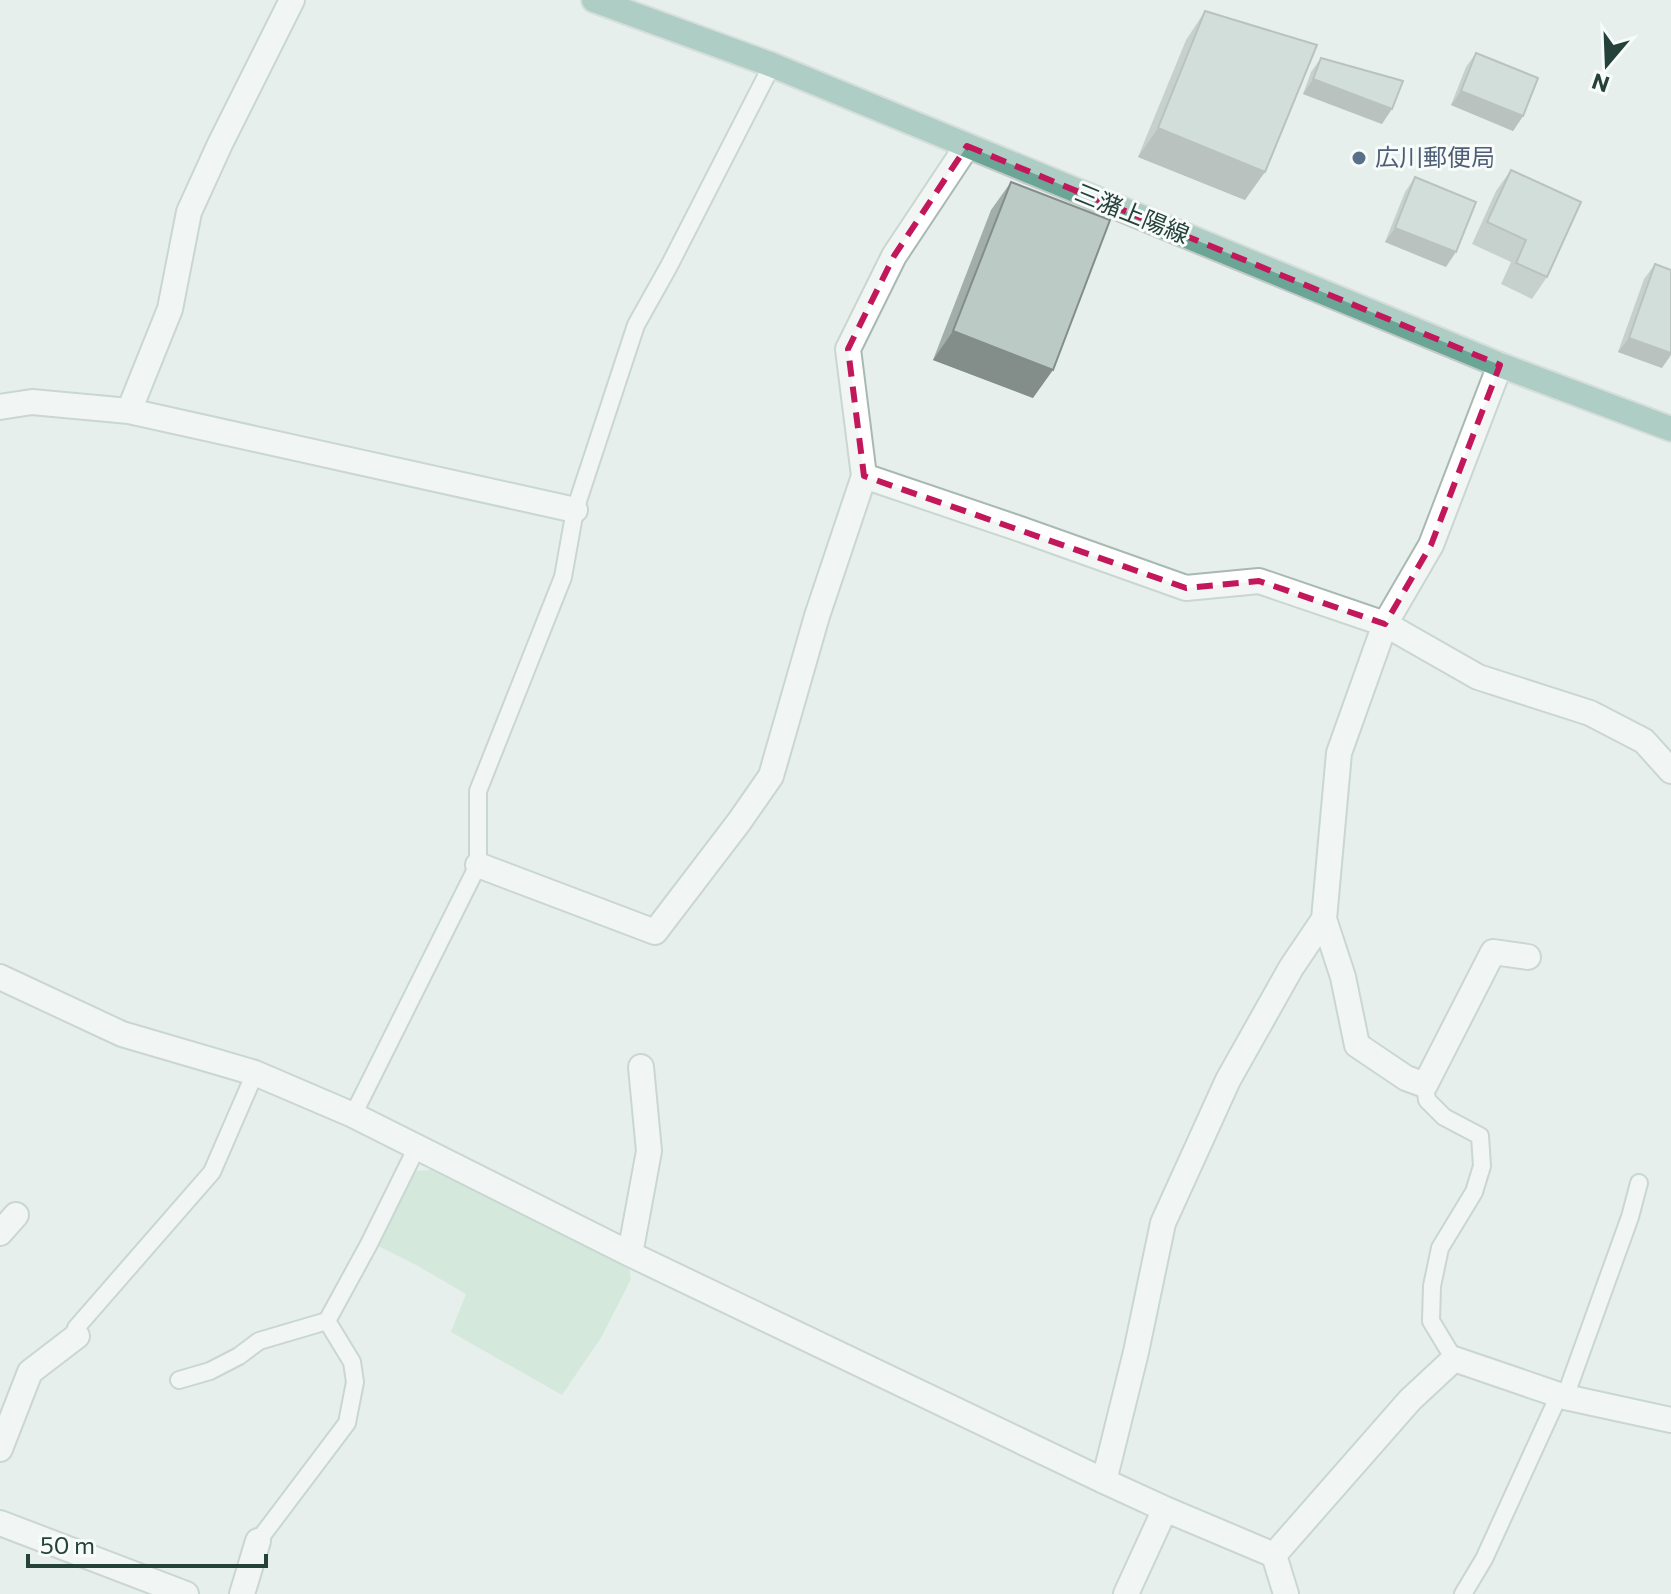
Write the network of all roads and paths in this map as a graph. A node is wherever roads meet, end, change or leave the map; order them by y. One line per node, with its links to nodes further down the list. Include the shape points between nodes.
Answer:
1 (292, 0): 7 (street, via 189,212 170,309)
2 (594, 0): 3 (main road, 三潴上陽線)
3 (772, 65): 4 (main road, 三潴上陽線); 10 (lane, via 636,325)
4 (967, 146): 5 (main road, 三潴上陽線); 9 (street, via 894,256 848,349)
5 (1500, 365): 8 (main road, 三潴上陽線); 11 (street, via 1431,545)
6 (0, 407): 7 (street, via 32,402)
7 (129, 411): 10 (street)
8 (1671, 429)
9 (864, 476): 11 (street, via 1186,588 1259,581); 13 (street, via 771,776 655,932)
10 (575, 510): 13 (lane, via 563,577 478,791)
11 (1385, 624): 12 (street, via 1478,677 1590,713 1644,741); 14 (street, via 1339,753)
12 (1671, 771)
13 (478, 865): 20 (lane)
14 (1324, 919): 19 (street, via 1357,1045); 33 (street, via 1228,1080 1163,1223)
15 (1528, 957): 19 (street, via 1493,952)
16 (0, 977): 18 (street, via 122,1034)
17 (641, 1067): 25 (street, via 649,1151)
18 (255, 1073): 20 (street); 27 (lane, via 212,1172 76,1328)
19 (1425, 1085): 28 (lane, via 1427,1100 1444,1117 1480,1136 1482,1166 1474,1192 1440,1248 1432,1286 1431,1321)
20 (353, 1115): 21 (street)
21 (417, 1147): 25 (street); 26 (lane)
22 (1639, 1183): 30 (lane)
23 (16, 1215): 24 (street)
24 (0, 1233)
25 (630, 1254): 33 (street)
26 (327, 1321): 29 (lane, via 259,1341 210,1371); 36 (lane, via 352,1362 355,1382 347,1423)
27 (75, 1338): 32 (street, via 30,1372)
28 (1454, 1359): 30 (street); 37 (street, via 1410,1400)
29 (179, 1380)
30 (1562, 1396): 31 (street); 42 (lane)
31 (1671, 1420)
32 (1, 1446)
33 (1104, 1481): 34 (street)
34 (1165, 1509): 37 (street); 40 (street)
35 (0, 1523): 38 (street)
36 (258, 1541): 39 (street)
37 (1274, 1555): 41 (street)
38 (186, 1594)
39 (242, 1594)
40 (1126, 1594)
41 (1286, 1594)
42 (1463, 1594)

